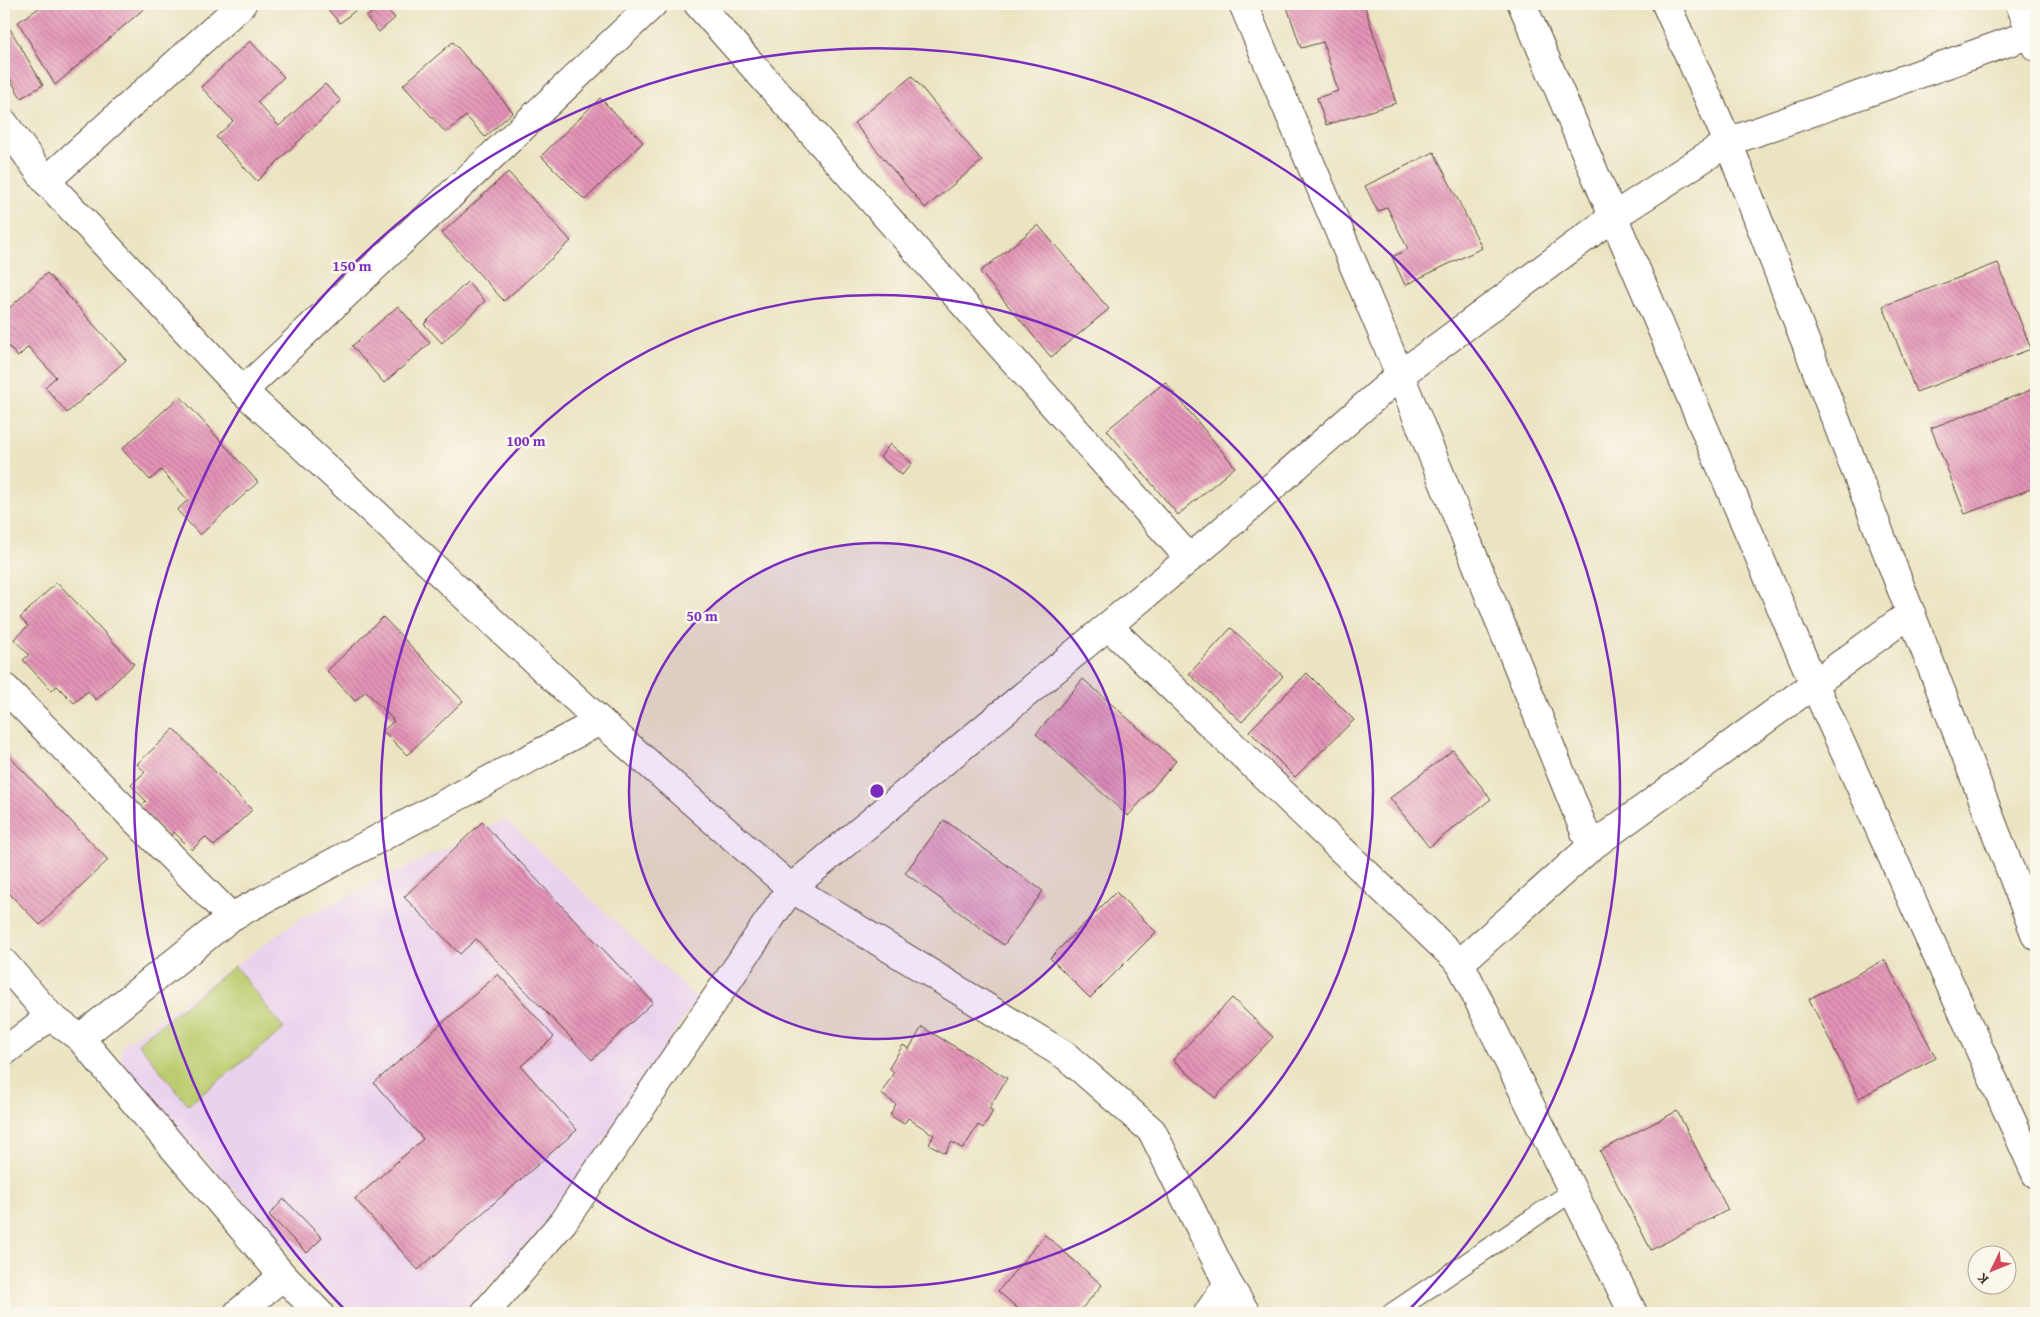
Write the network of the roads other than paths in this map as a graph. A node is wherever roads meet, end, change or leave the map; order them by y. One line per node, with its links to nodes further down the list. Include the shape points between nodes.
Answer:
1 (242, 4): 11 (street)
2 (652, 4): 14 (street)
3 (698, 4): 15 (street)
4 (1243, 4): 13 (street)
5 (1522, 4): 12 (street)
6 (1666, 4): 10 (street)
7 (2020, 4): 8 (street)
8 (2034, 41): 10 (street)
9 (4, 123): 11 (street)
10 (1728, 142): 12 (street); 16 (street)
11 (46, 181): 14 (street)
12 (1613, 217): 13 (street); 18 (street)
13 (1400, 375): 15 (street); 21 (street)
14 (243, 391): 20 (street)
15 (1189, 558): 17 (street)
16 (1911, 613): 18 (street); 24 (street)
17 (1108, 626): 22 (street); 26 (street)
18 (1814, 684): 21 (street); 30 (street)
19 (4, 687): 23 (street)
20 (600, 721): 22 (street); 23 (street)
21 (1591, 847): 26 (street)
22 (792, 888): 33 (street, via 1066,1056 1152,1131); 36 (street, via 563,1222)
23 (232, 917): 28 (street)
24 (2036, 936)
25 (4, 963): 27 (street)
26 (1460, 964): 31 (street)
27 (50, 1016): 28 (street); 29 (street)
28 (80, 1038): 32 (street)
29 (4, 1052)
30 (2036, 1174)
31 (1573, 1191): 39 (lane); 40 (street)
32 (284, 1276): 34 (street); 35 (street)
33 (1228, 1284): 37 (street); 38 (street)
34 (238, 1313)
35 (319, 1313)
36 (485, 1313)
37 (1208, 1313)
38 (1246, 1313)
39 (1392, 1313)
40 (1634, 1313)

